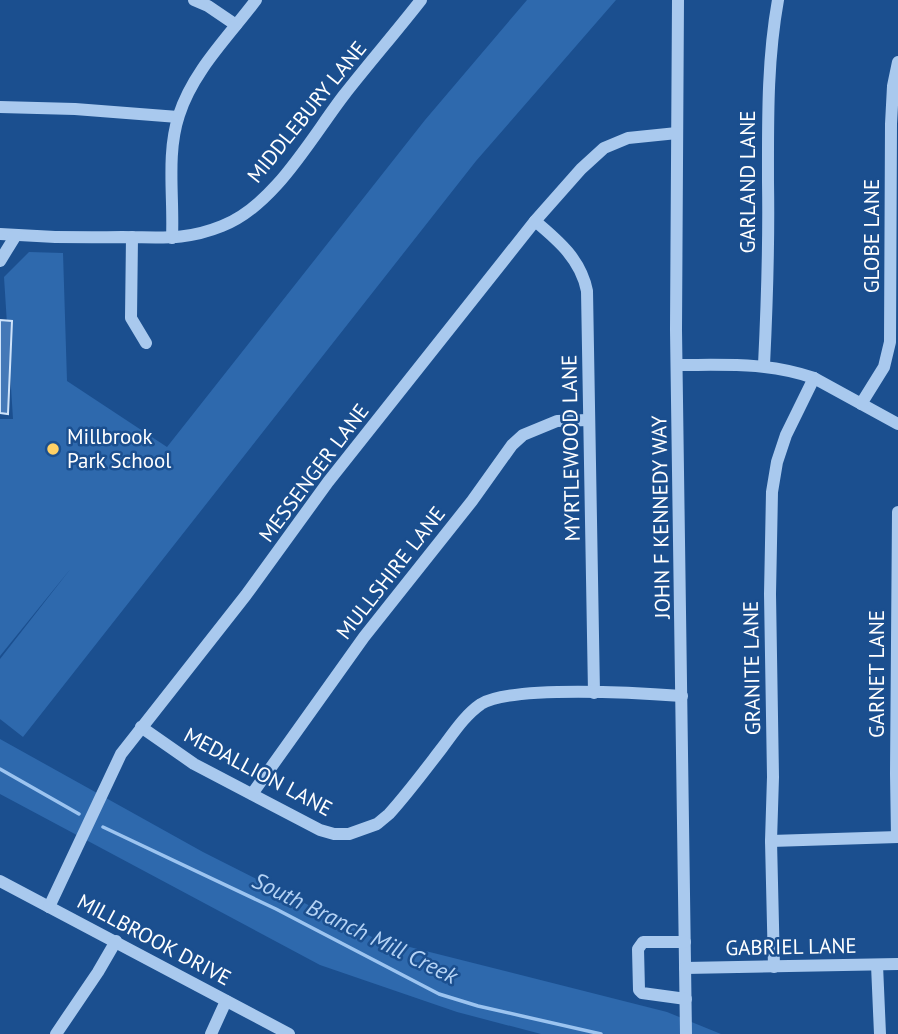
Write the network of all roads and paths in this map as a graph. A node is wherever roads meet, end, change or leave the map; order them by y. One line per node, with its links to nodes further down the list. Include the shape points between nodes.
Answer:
1 (194, 0): 6 (street)
2 (256, 0): 6 (street)
3 (421, 0): 15 (street, MIDDLEBURY LANE, via 267,194 223,226)
4 (678, 0): 10 (street, JOHN F KENNEDY WAY)
5 (778, 0): 19 (street, GARLAND LANE, via 767,104)
6 (236, 25): 9 (street, via 191,87)
7 (898, 62): 21 (street, GLOBE LANE, via 891,114 890,342 884,367)
8 (0, 107): 9 (street)
9 (178, 117): 15 (street, via 172,159)
10 (677, 133): 11 (street, MESSENGER LANE, via 628,138 604,149); 18 (street, JOHN F KENNEDY WAY)
11 (535, 221): 22 (street, MYRTLEWOOD LANE, via 560,242 584,276); 28 (street, MESSENGER LANE)
12 (0, 234): 13 (street, MIDDLEBURY LANE)
13 (16, 236): 14 (street, MIDDLEBURY LANE); 16 (street)
14 (132, 237): 15 (street, MIDDLEBURY LANE); 17 (street, via 131,318)
15 (172, 238)
16 (0, 261)
17 (145, 343)
18 (678, 365): 19 (street); 27 (street, JOHN F KENNEDY WAY)
19 (764, 365): 20 (street)
20 (814, 378): 21 (street); 31 (street, GRANITE LANE, via 786,435 772,492)
21 (862, 404): 23 (street)
22 (589, 419): 26 (street, MYRTLEWOOD LANE); 29 (street, MULLSHIRE LANE, via 547,425 512,445)
23 (898, 424)
24 (898, 512): 25 (street, GARNET LANE)
25 (897, 611): 30 (street, GARNET LANE)
26 (594, 693): 27 (street, MEDALLION LANE); 29 (street, MEDALLION LANE, via 508,695 481,704 389,814 356,832 320,830)
27 (682, 696): 35 (street, JOHN F KENNEDY WAY)
28 (141, 727): 29 (street, MEDALLION LANE, via 194,764); 33 (street, MESSENGER LANE, via 111,771)
29 (252, 794)
30 (898, 837): 31 (street)
31 (771, 841): 38 (street, GRANITE LANE)
32 (2, 886): 33 (street, MILLBROOK DRIVE)
33 (49, 907): 34 (street, MILLBROOK DRIVE)
34 (116, 941): 41 (street, MILLBROOK DRIVE); 42 (street)
35 (685, 942): 39 (street, JOHN F KENNEDY WAY); 40 (street, via 639,943 638,985 642,993)
36 (898, 964): 37 (street, GABRIEL LANE)
37 (877, 965): 38 (street, GABRIEL LANE); 46 (street)
38 (774, 967): 39 (street, GABRIEL LANE)
39 (685, 968): 40 (street, JOHN F KENNEDY WAY)
40 (686, 999): 45 (street, JOHN F KENNEDY WAY)
41 (226, 1001): 43 (street); 44 (street, MILLBROOK DRIVE)
42 (56, 1034)
43 (211, 1034)
44 (289, 1034)
45 (686, 1034)
46 (880, 1034)

